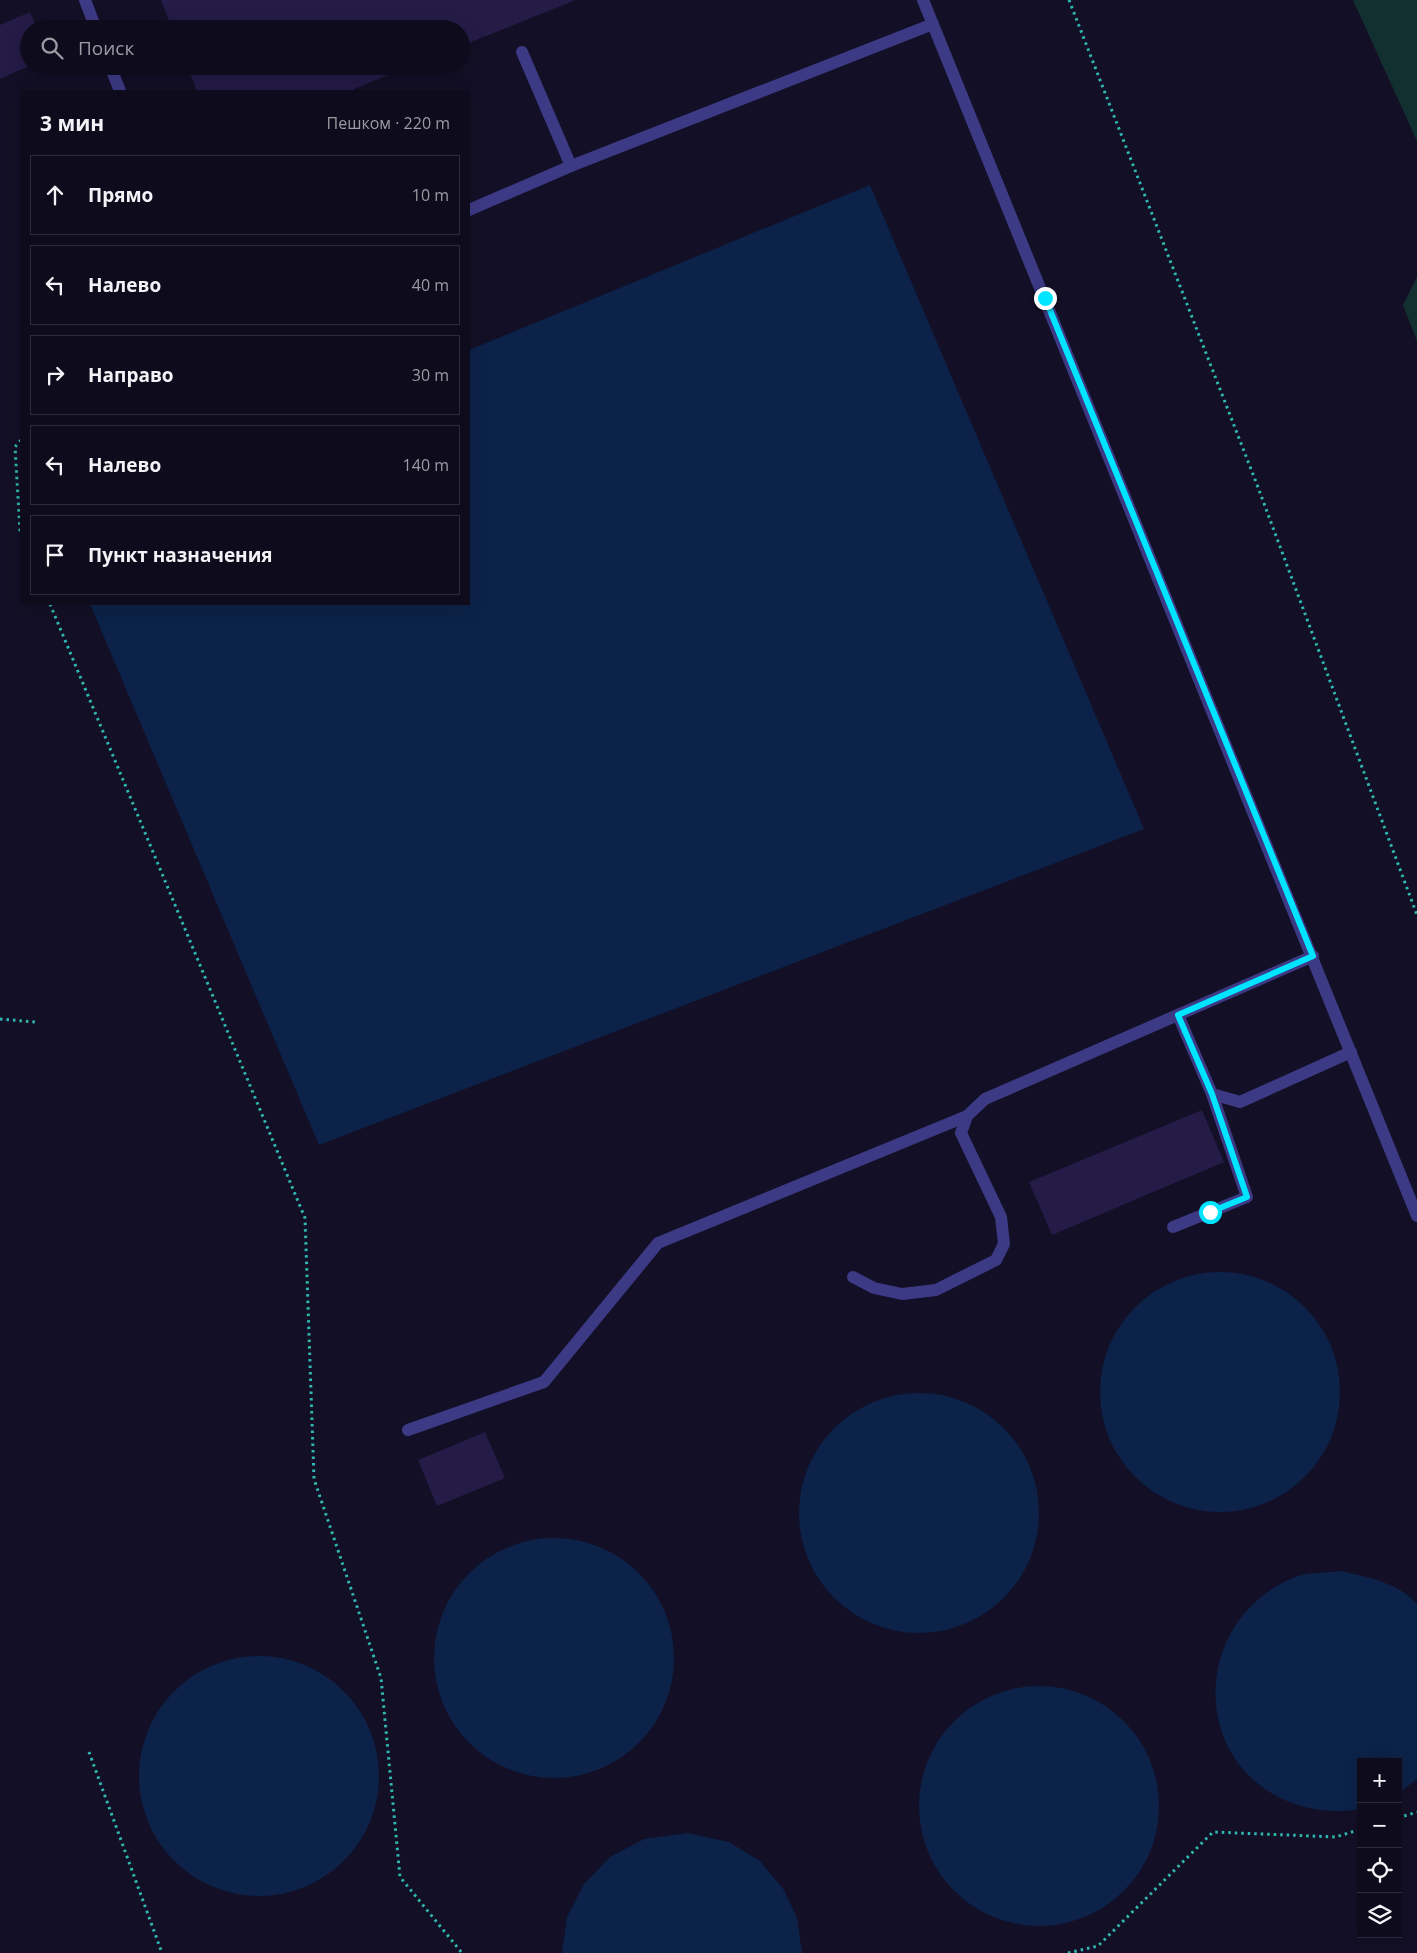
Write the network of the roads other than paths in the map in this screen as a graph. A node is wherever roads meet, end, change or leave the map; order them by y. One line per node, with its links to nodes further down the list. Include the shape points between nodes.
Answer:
1 (84, 0): 3 (lane)
2 (923, 0): 4 (lane)
3 (92, 20)
4 (933, 24): 8 (lane); 10 (lane)
5 (522, 52): 8 (lane)
6 (114, 75): 7 (lane)
7 (120, 90)
8 (571, 166): 9 (lane)
9 (470, 210)
10 (1313, 956): 11 (lane); 12 (lane)
11 (1178, 1015): 13 (lane); 14 (lane, via 985,1099)
12 (1351, 1052): 13 (lane, via 1240,1102); 15 (lane)
13 (1212, 1094): 16 (lane, via 1247,1197)
14 (967, 1116): 17 (lane, via 962,1133 1000,1217 1004,1244 996,1260 936,1290 902,1294 874,1288); 18 (lane, via 658,1243 544,1382)
15 (1417, 1216)
16 (1173, 1227)
17 (853, 1277)
18 (408, 1430)

